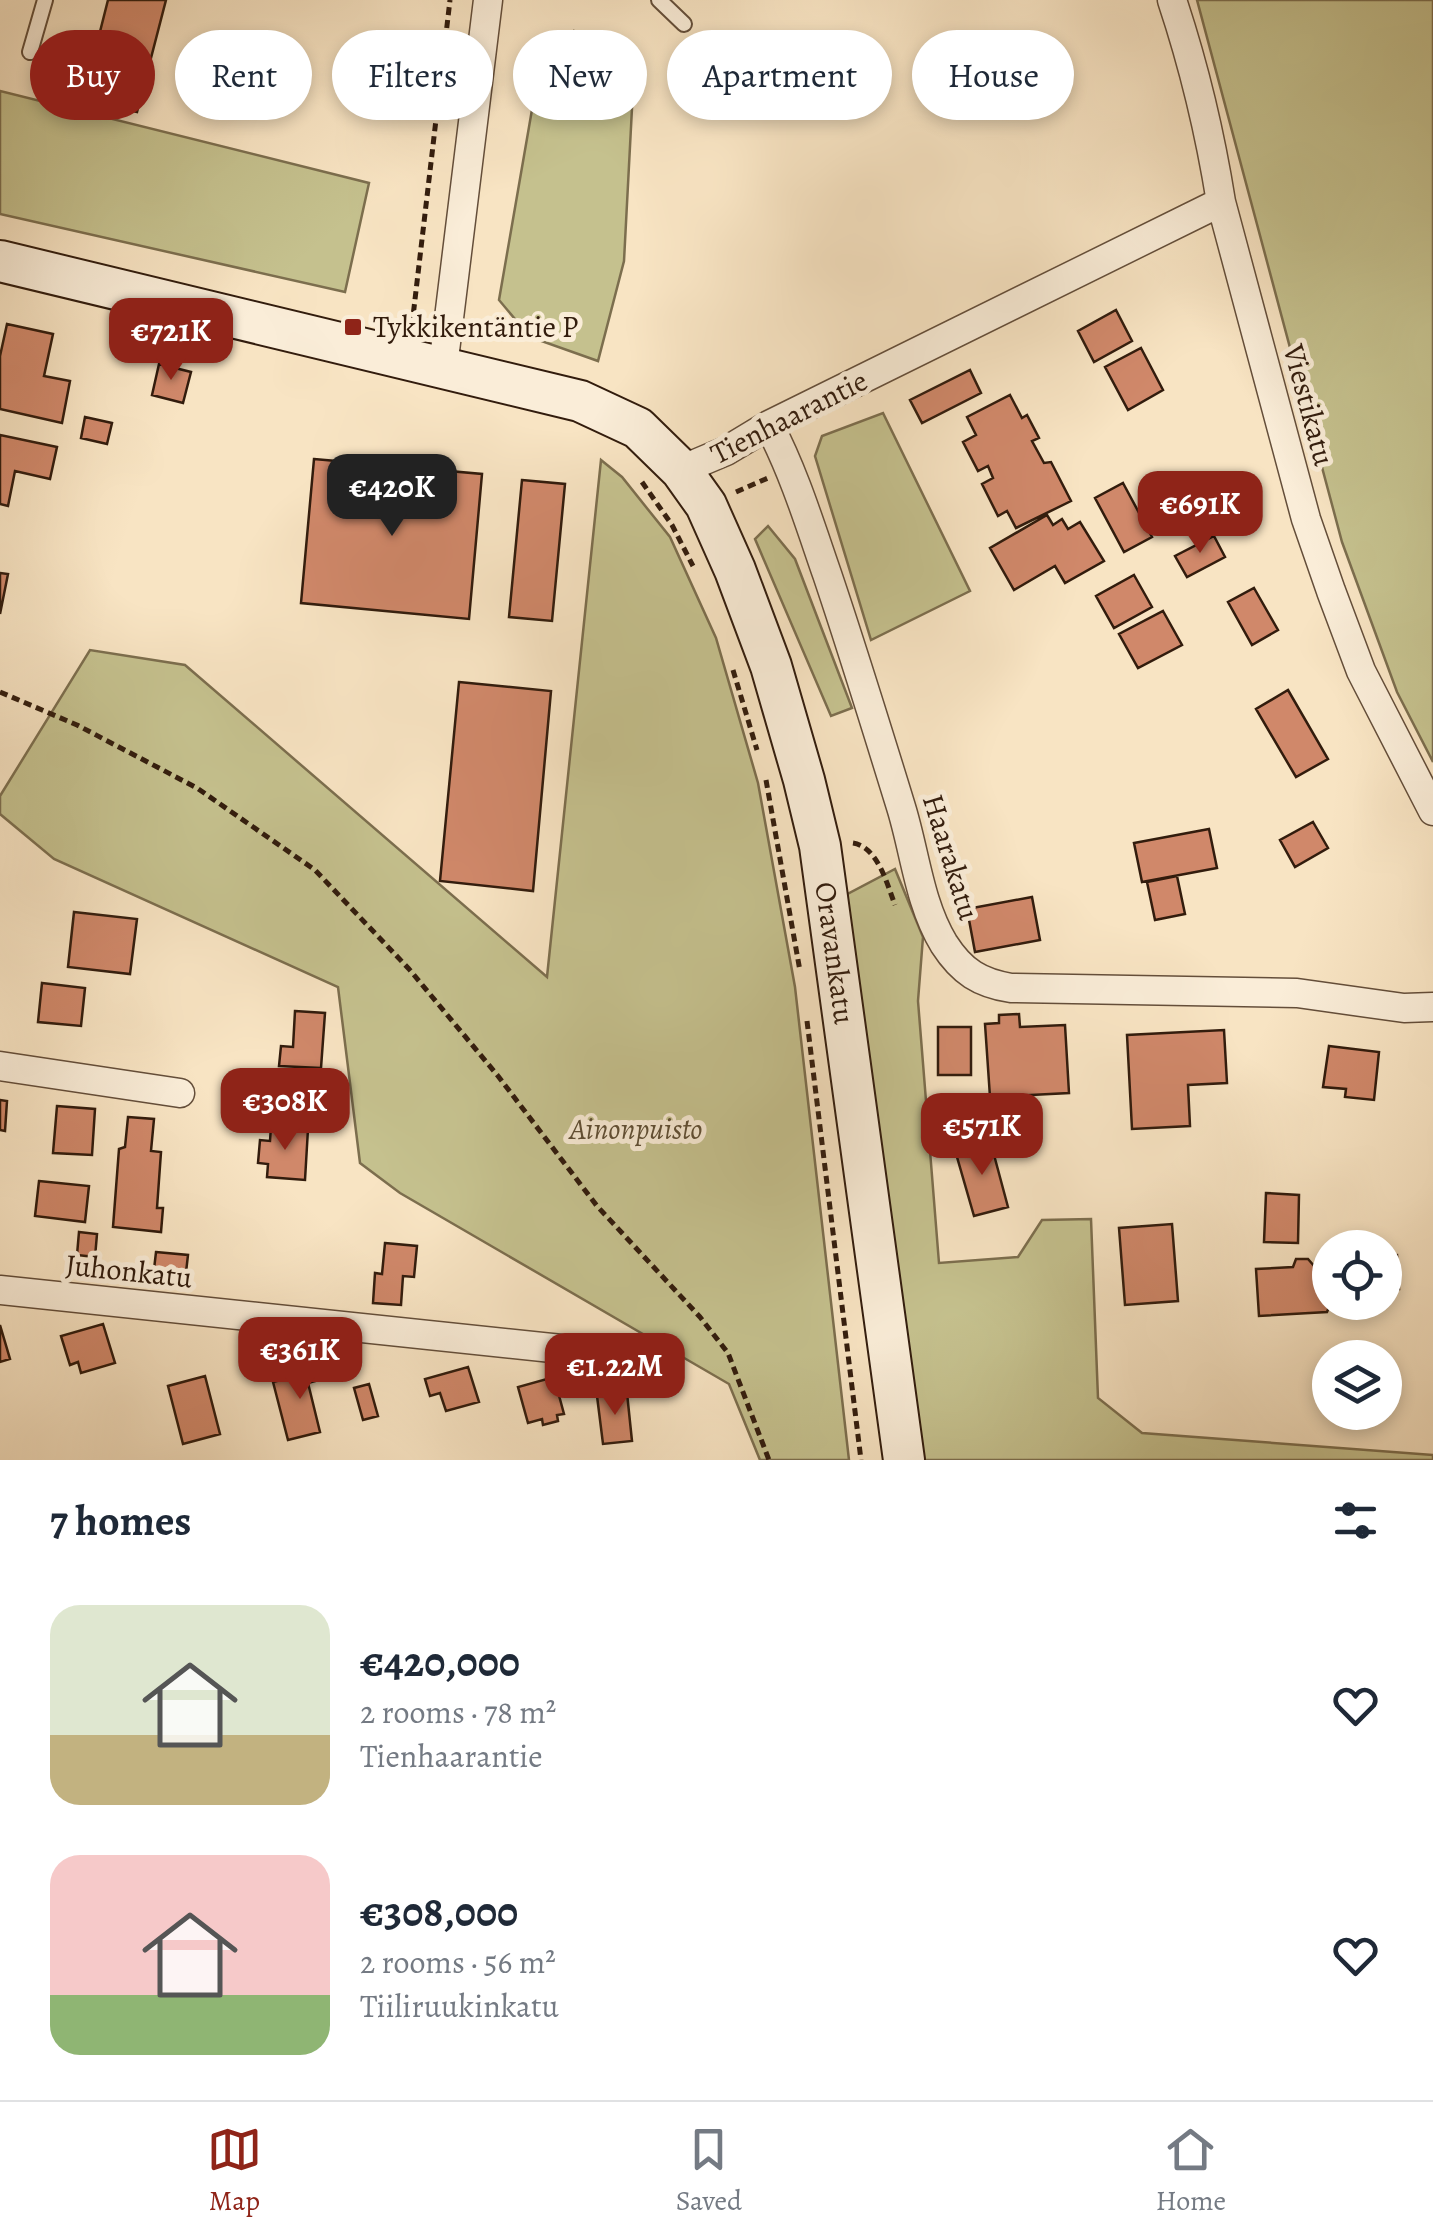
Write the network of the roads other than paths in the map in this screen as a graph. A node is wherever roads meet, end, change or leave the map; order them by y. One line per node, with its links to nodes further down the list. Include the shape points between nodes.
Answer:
1 (45, 0): 6 (lane)
2 (488, 0): 9 (street)
3 (659, 0): 5 (lane)
4 (1172, 0): 7 (street, Viestikatu, via 1193,64)
5 (684, 24)
6 (36, 30)
7 (1221, 202): 10 (street, Tienhaarantie); 12 (street, Viestikatu, via 1331,591 1361,671)
8 (0, 261): 9 (street, Tienhaarantie)
9 (425, 362): 11 (street, Tienhaarantie, via 580,401 638,428)
10 (769, 425): 11 (street, Tienhaarantie); 13 (street, Haarakatu, via 791,468 840,613 930,918 965,969 986,984 1012,988 1297,993)
11 (680, 470): 18 (street, Oravankatu, via 706,505 765,650 820,846)
12 (1433, 810)
13 (1433, 1007)
14 (0, 1066): 15 (street)
15 (180, 1093)
16 (0, 1290): 17 (street, Juhonkatu)
17 (609, 1354)
18 (904, 1460)

